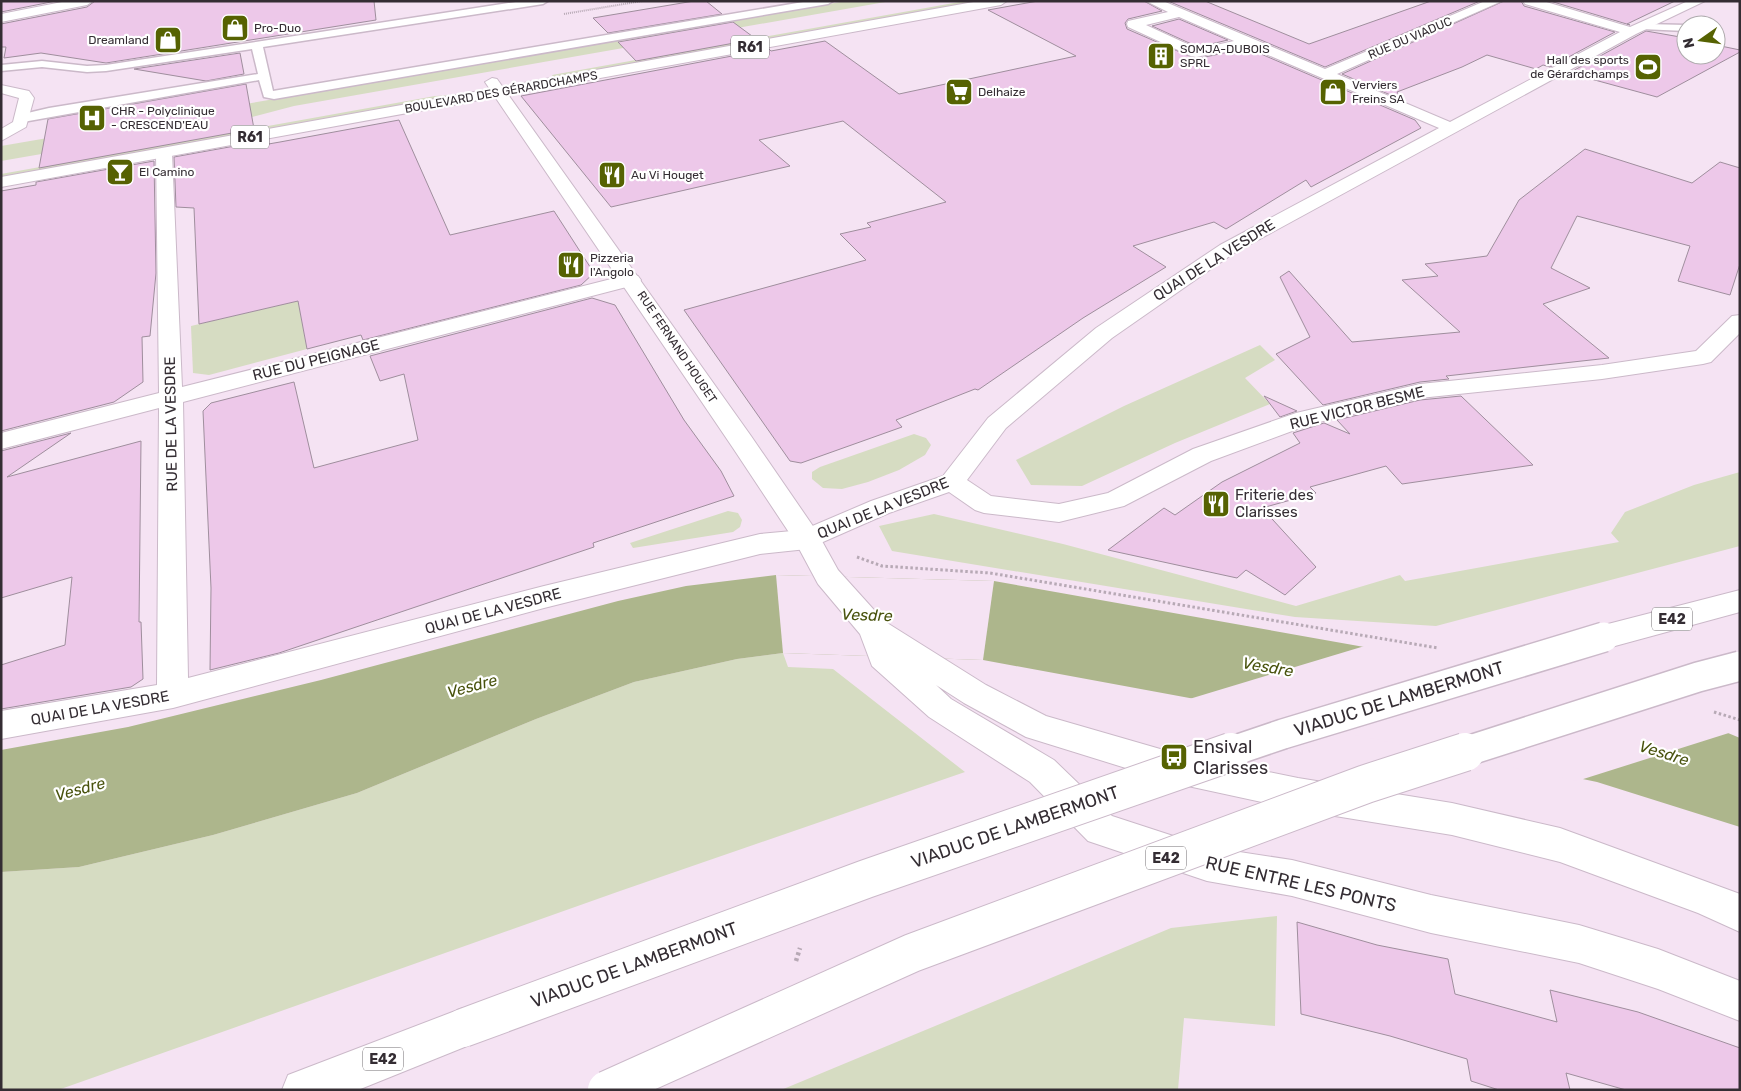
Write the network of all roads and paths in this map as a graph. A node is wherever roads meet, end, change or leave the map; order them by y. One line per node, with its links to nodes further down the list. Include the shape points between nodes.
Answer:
1 (87, 1): 13 (main road)
2 (543, 1): 17 (lane)
3 (637, 1): 11 (path)
4 (828, 1): 20 (lane, via 274,95 268,94)
5 (946, 1): 21 (main road, BOULEVARD DES GÉRARDCHAMPS / R61)
6 (1001, 1): 21 (main road, BOULEVARD DES GÉRARDCHAMPS / R61)
7 (1152, 1): 12 (main road)
8 (1496, 1): 19 (main road, RUE DU VIADUC)
9 (1529, 1): 15 (main road)
10 (1699, 1): 15 (main road, QUAI DE LA VESDRE)
11 (649, 3)
12 (1181, 13): 16 (main road); 16 (main road, via 1133,24 1196,53)
13 (1, 18)
14 (1676, 28): 15 (lane)
15 (1638, 29): 24 (main road, QUAI DE LA VESDRE)
16 (1247, 42): 19 (main road)
17 (257, 45): 18 (lane, via 87,69 42,64); 20 (lane)
18 (1, 68)
19 (1324, 75): 24 (main road)
20 (264, 76): 23 (lane)
21 (496, 87): 26 (main road, BOULEVARD DES GÉRARDCHAMPS / R61); 27 (main road, BOULEVARD DES GÉRARDCHAMPS / R61); 29 (main road, RUE FERNAND HOUGET)
22 (1, 89): 23 (main road, via 24,94 27,98)
23 (22, 118): 25 (main road, via 17,128)
24 (1451, 128): 33 (main road, QUAI DE LA VESDRE, via 1226,249 1125,316 997,423)
25 (1, 136)
26 (164, 153): 28 (main road, BOULEVARD DES GÉRARDCHAMPS / R61); 31 (main road, RUE DE LA VESDRE)
27 (1, 169)
28 (1, 182)
29 (631, 280): 31 (main road, RUE DU PEIGNAGE); 34 (main road, RUE FERNAND HOUGET)
30 (1740, 321): 33 (main road, RUE VICTOR BESME, via 1702,357 1602,372 1420,391 1304,418 1202,455 1115,500 1059,513 984,504)
31 (171, 398): 32 (main road, RUE DU PEIGNAGE); 39 (main road, RUE DE LA VESDRE)
32 (1, 441)
33 (952, 482): 34 (main road, QUAI DE LA VESDRE, via 880,507)
34 (808, 539): 36 (path, via 882,566 990,573); 37 (main road, RUE ENTRE LES PONTS, via 828,577); 39 (main road, QUAI DE LA VESDRE, via 760,544)
35 (1740, 601): 43 (main road, VIADUC DE LAMBERMONT / E42, bridge, via 1604,637 1273,737 866,879)
36 (1272, 620)
37 (878, 643): 41 (main road, RUE ENTRE LES PONTS, via 916,657 975,694 1038,727 1174,768 1298,794 1452,818 1560,845 1706,898); 42 (main road, RUE ENTRE LES PONTS, via 940,708 1042,771 1101,829 1207,864 1292,878 1431,914 1579,944 1658,969)
38 (1740, 666): 44 (main road, E42, bridge, via 1366,784 940,942)
39 (173, 695): 40 (main road, QUAI DE LA VESDRE)
40 (1, 725)
41 (1740, 914)
42 (1740, 1001)
43 (303, 1090)
44 (607, 1090)

